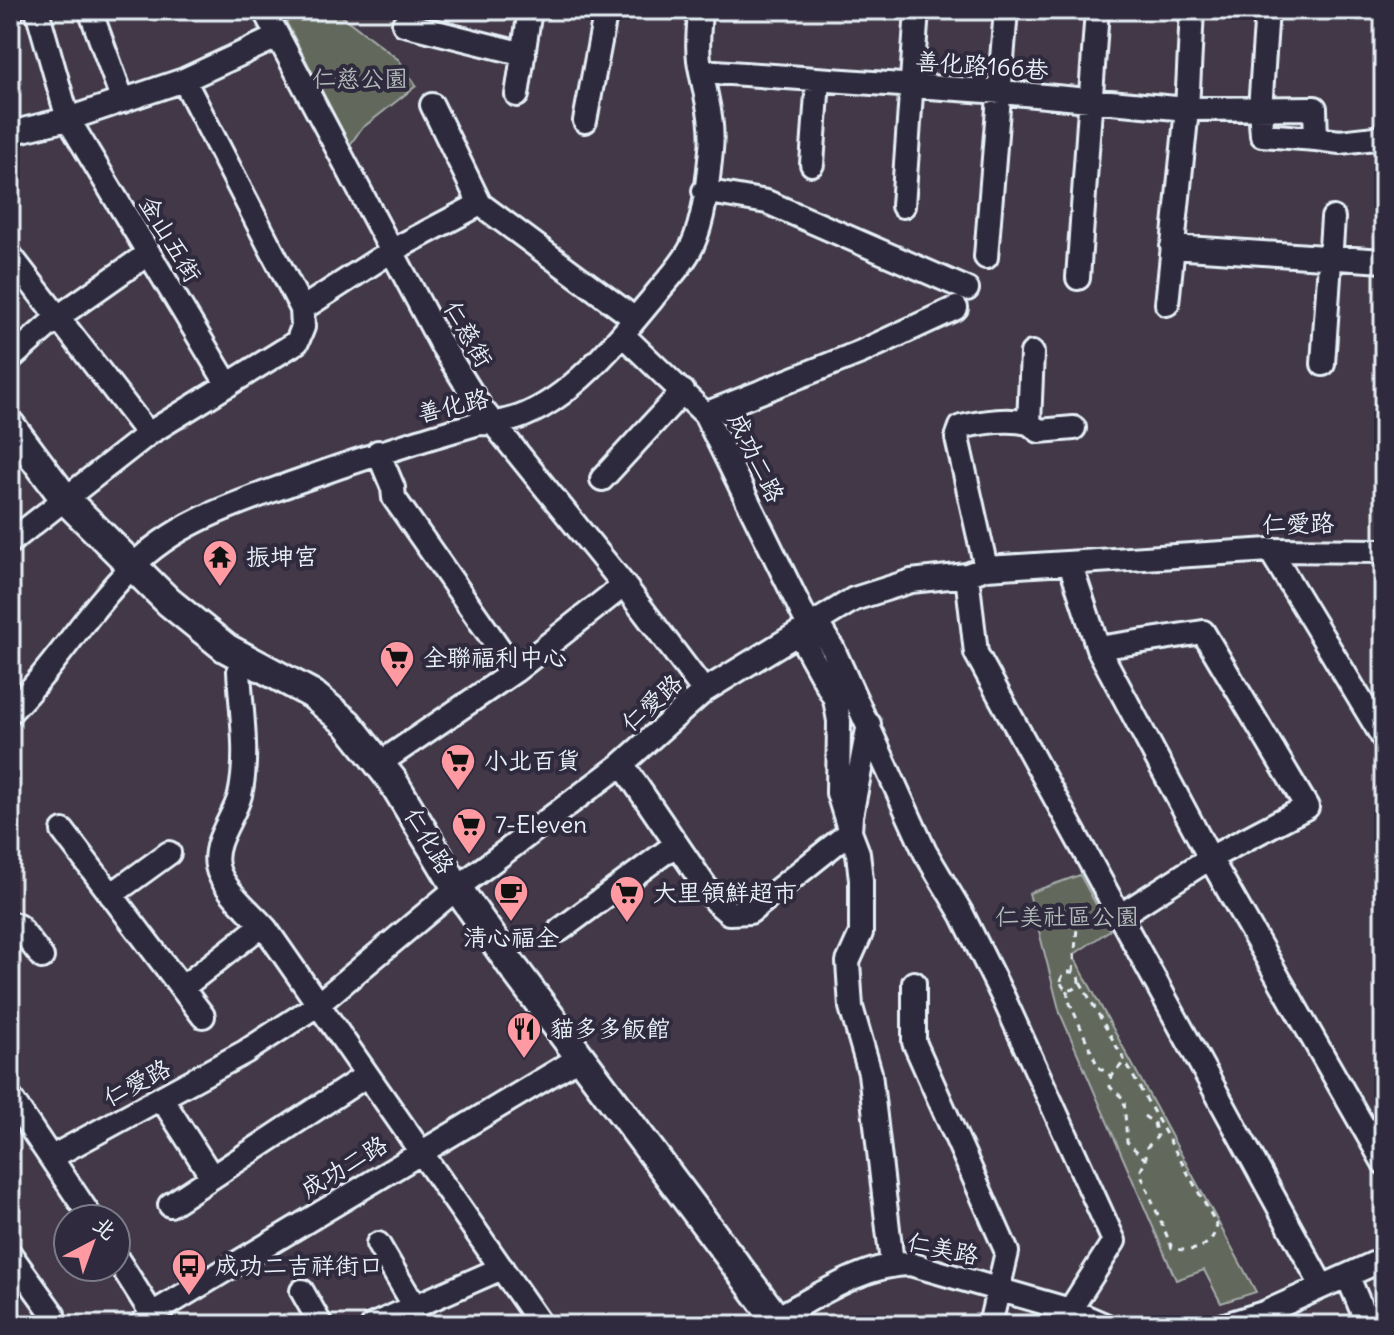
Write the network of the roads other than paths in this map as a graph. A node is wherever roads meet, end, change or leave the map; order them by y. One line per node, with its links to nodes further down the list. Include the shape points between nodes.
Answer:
1 (37, 10): 26 (street, 金山五街)
2 (90, 10): 21 (street)
3 (264, 10): 13 (street, 仁慈街)
4 (530, 10): 14 (street)
5 (606, 10): 27 (street)
6 (700, 10): 15 (street, 善化路)
7 (917, 10): 18 (street)
8 (1006, 10): 19 (street)
9 (1097, 10): 22 (street)
10 (1192, 10): 24 (street)
11 (1267, 10): 25 (street)
12 (404, 24): 14 (street)
13 (277, 37): 16 (street); 37 (street, 仁慈街)
14 (524, 54): 20 (street)
15 (701, 71): 17 (street, 善化路166巷); 32 (street, 善化路, via 711,146)
16 (184, 80): 21 (street); 45 (street)
17 (818, 80): 18 (street, 善化路166巷); 31 (street)
18 (912, 87): 19 (street, 善化路166巷); 34 (street)
19 (1001, 92): 22 (street, 善化路166巷); 40 (street)
20 (517, 95)
21 (123, 101): 26 (street)
22 (1091, 101): 24 (street, 善化路166巷); 43 (street)
23 (432, 105): 33 (street)
24 (1187, 109): 25 (street, 善化路166巷); 36 (street)
25 (1260, 109): 30 (street, via 1262,135); 30 (street, 善化路166巷, via 1315,108)
26 (68, 119): 28 (street); 38 (street, 金山五街)
27 (585, 121)
28 (11, 129)
29 (1384, 137): 30 (street)
30 (1316, 139)
31 (812, 164)
32 (704, 191): 47 (street, 善化路, via 692,247); 53 (street, via 767,202 962,299 861,352)
33 (480, 204): 37 (street); 47 (street, 成功二路)
34 (903, 206)
35 (1333, 218): 41 (street)
36 (1172, 247): 41 (street); 44 (street)
37 (393, 250): 45 (street); 55 (street, 仁慈街, via 441,344)
38 (149, 253): 46 (street); 51 (street, 金山五街)
39 (10, 255): 46 (street)
40 (986, 257)
41 (1332, 257): 42 (street); 50 (street)
42 (1384, 261)
43 (1078, 278)
44 (1167, 304)
45 (302, 309): 51 (street, via 297,342)
46 (58, 317): 49 (street); 58 (street)
47 (629, 327): 52 (street, 成功二路); 55 (street, 善化路, via 588,372 553,398 528,414)
48 (1032, 353): 54 (street)
49 (10, 359)
50 (1323, 364)
51 (228, 385): 58 (street)
52 (683, 391): 53 (street, 成功二路); 60 (street)
53 (705, 414): 69 (street, 成功二路)
54 (1029, 423): 57 (street, via 1039,431); 67 (street, via 972,424 961,427 957,438)
55 (493, 424): 59 (street, 善化路, via 479,423); 68 (street, 仁慈街)
56 (10, 425): 61 (main road, 仁化路)
57 (1074, 428)
58 (148, 434): 61 (street)
59 (378, 452): 66 (street, 善化路, via 198,519); 72 (street, via 394,498)
60 (602, 479)
61 (66, 500): 62 (street); 66 (main road, 仁化路)
62 (10, 542)
63 (1270, 550): 64 (street, 仁愛路); 65 (street, 仁愛路); 76 (street)
64 (1384, 551)
65 (1070, 563): 67 (street, 仁愛路); 70 (street)
66 (133, 566): 71 (main road, 仁化路, via 185,617); 74 (street, 善化路)
67 (976, 572): 69 (street, 仁愛路, via 911,581 854,599); 86 (street, via 976,653)
68 (624, 585): 72 (street); 73 (street, 仁慈街)
69 (808, 628): 73 (street, 仁愛路); 75 (street, 成功二路); 80 (street, 成功二路, via 835,699 838,793)
70 (1098, 648): 83 (street); 83 (street, via 1203,632 1307,807)
71 (243, 658): 77 (main road, 仁化路, via 329,707); 88 (street, via 240,796 218,847 217,865)
72 (515, 671): 77 (street)
73 (704, 691): 78 (street, 仁愛路)
74 (10, 712)
75 (869, 724): 80 (street); 116 (street, 成功二路, via 925,852 1004,999 1114,1241)
76 (1384, 739)
77 (380, 763): 84 (main road, 仁化路)
78 (622, 764): 81 (street); 84 (street, 仁愛路)
79 (63, 831): 85 (street)
80 (850, 832): 81 (street, via 750,912 729,913 716,902); 108 (street, 成功二路, via 861,880 861,933 848,962 851,1007 870,1073)
81 (675, 845): 89 (street)
82 (169, 853): 85 (street)
83 (1210, 858): 86 (street); 101 (street)
84 (457, 888): 93 (street, 仁愛路); 95 (main road, 仁化路)
85 (111, 895): 92 (street)
86 (1117, 909): 112 (street)
87 (10, 923): 90 (street)
88 (262, 925): 92 (street); 93 (street)
89 (560, 930)
90 (42, 957)
91 (914, 983): 113 (street, via 914,1042 1007,1252)
92 (182, 988): 94 (street)
93 (317, 1005): 96 (street); 97 (street, 仁愛路)
94 (203, 1016)
95 (579, 1058): 99 (street, 成功二路); 119 (main road, 仁化路)
96 (367, 1075): 99 (street); 102 (street)
97 (162, 1099): 100 (street, 仁愛路); 102 (street)
98 (14, 1110): 100 (street)
99 (420, 1151): 109 (street); 118 (street, 成功二路)
100 (52, 1157): 103 (street)
101 (1384, 1163)
102 (212, 1177): 104 (street)
103 (82, 1203)
104 (170, 1205)
105 (378, 1244): 115 (street)
106 (10, 1254): 117 (street)
107 (1384, 1259): 110 (street)
108 (892, 1264): 113 (street, 仁美路); 119 (street, 仁美路)
109 (502, 1268): 115 (street); 122 (street)
110 (1348, 1277): 112 (street); 126 (street)
111 (129, 1283): 118 (street)
112 (1322, 1286): 125 (street)
113 (1000, 1288): 116 (street, 仁美路); 123 (street)
114 (302, 1291): 120 (street)
115 (415, 1307): 121 (street)
116 (1070, 1310): 124 (street, 仁美路)
117 (53, 1314)
118 (146, 1319)
119 (779, 1322)
120 (321, 1325)
121 (373, 1325)
122 (541, 1325)
123 (990, 1325)
124 (1105, 1325)
125 (1225, 1325)
126 (1368, 1325)

